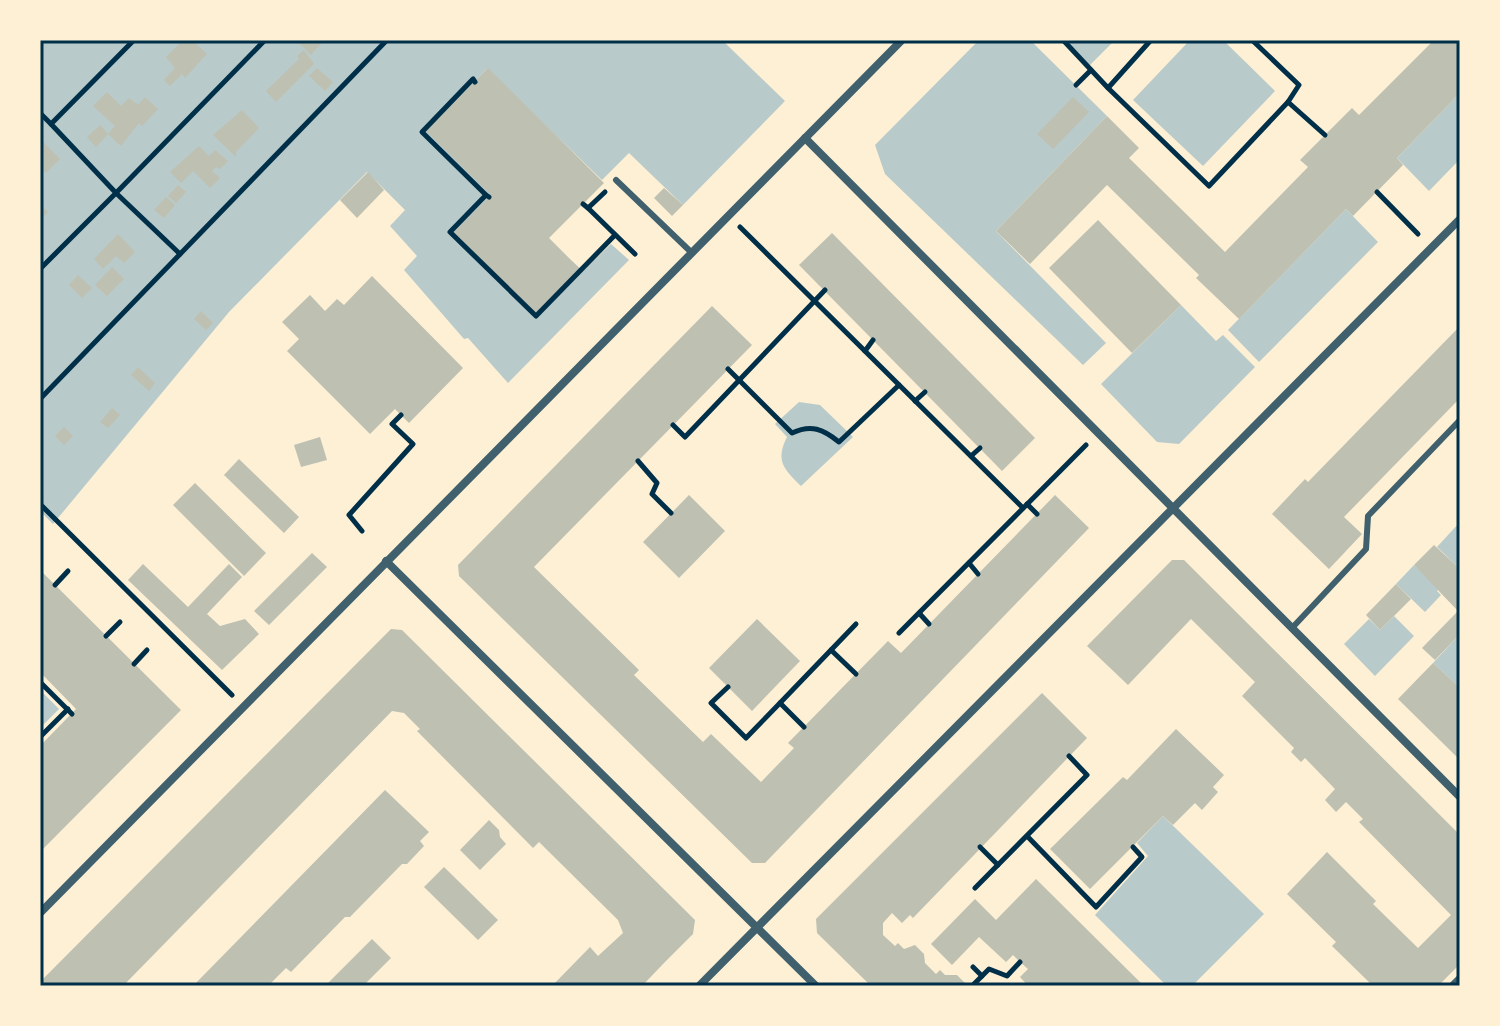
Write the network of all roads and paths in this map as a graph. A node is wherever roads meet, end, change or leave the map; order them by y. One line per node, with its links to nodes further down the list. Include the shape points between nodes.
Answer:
1 (134, 40): 14 (path)
2 (265, 40): 19 (path)
3 (387, 40): 25 (path)
4 (902, 40): 16 (street)
5 (1063, 40): 8 (path)
6 (1151, 40): 11 (path)
7 (1252, 40): 12 (path, via 1299,85)
8 (1091, 70): 10 (path); 11 (path)
9 (475, 82): 23 (path, via 422,132 487,196 450,232 536,316)
10 (1076, 85)
11 (1108, 88): 12 (path, via 1209,186)
12 (1288, 102): 15 (path)
13 (40, 113): 14 (path)
14 (51, 124): 19 (path)
15 (1325, 135)
16 (805, 138): 20 (street); 41 (street)
17 (616, 180): 23 (path, via 586,206); 24 (lane)
18 (1377, 192): 22 (path)
19 (116, 193): 25 (path); 27 (path)
20 (729, 216): 24 (street); 29 (path)
21 (1460, 219): 47 (street)
22 (1416, 232)
23 (615, 235): 26 (path)
24 (692, 253): 51 (street)
25 (180, 254): 36 (path)
26 (635, 254)
27 (40, 269)
28 (825, 290): 29 (path)
29 (814, 301): 31 (path); 33 (path)
30 (873, 340): 31 (path)
31 (865, 351): 34 (path)
32 (728, 369): 33 (path)
33 (739, 381): 34 (path, via 792,433 817,428 839,442); 40 (path, via 685,437)
34 (899, 385): 37 (path)
35 (925, 392): 37 (path)
36 (40, 399)
37 (915, 401): 43 (path)
38 (401, 415): 50 (path, via 392,424 413,444 349,515)
39 (1460, 420): 60 (lane, via 1368,516 1366,549)
40 (673, 425)
41 (1098, 433): 46 (path); 47 (street)
42 (980, 448): 43 (path)
43 (971, 456): 46 (path)
44 (638, 461): 48 (path, via 657,483 652,494)
45 (40, 504): 70 (path)
46 (1025, 506): 49 (path); 52 (path)
47 (1174, 509): 60 (street); 81 (street)
48 (671, 513)
49 (1037, 514)
50 (362, 531)
51 (386, 561): 70 (street); 81 (street)
52 (969, 563): 54 (path); 56 (path)
53 (68, 571): 55 (path)
54 (978, 574)
55 (55, 585)
56 (919, 613): 59 (path); 61 (path)
57 (120, 622): 62 (path)
58 (856, 624): 64 (path)
59 (929, 624)
60 (1292, 628): 74 (street)
61 (899, 633)
62 (106, 636)
63 (147, 650): 65 (path)
64 (831, 650): 66 (path); 69 (path)
65 (134, 664)
66 (856, 674)
67 (40, 682): 72 (path, via 70,711)
68 (728, 687): 69 (path, via 711,703 746,738)
69 (780, 703): 71 (path)
70 (243, 706): 80 (street)
71 (804, 727)
72 (40, 737)
73 (1069, 756): 75 (path, via 1087,775)
74 (1460, 797)
75 (1027, 836): 77 (path, via 1096,907 1142,857); 78 (path)
76 (980, 847): 78 (path)
77 (1133, 847)
78 (998, 865): 79 (path)
79 (975, 888)
80 (40, 913)
81 (756, 927): 86 (street); 87 (street)
82 (1020, 962): 84 (path, via 1007,976 989,969)
83 (973, 967): 84 (path)
84 (982, 976): 88 (path)
85 (1460, 977): 89 (lane)
86 (699, 986)
87 (816, 986)
88 (975, 986)
89 (1451, 986)

